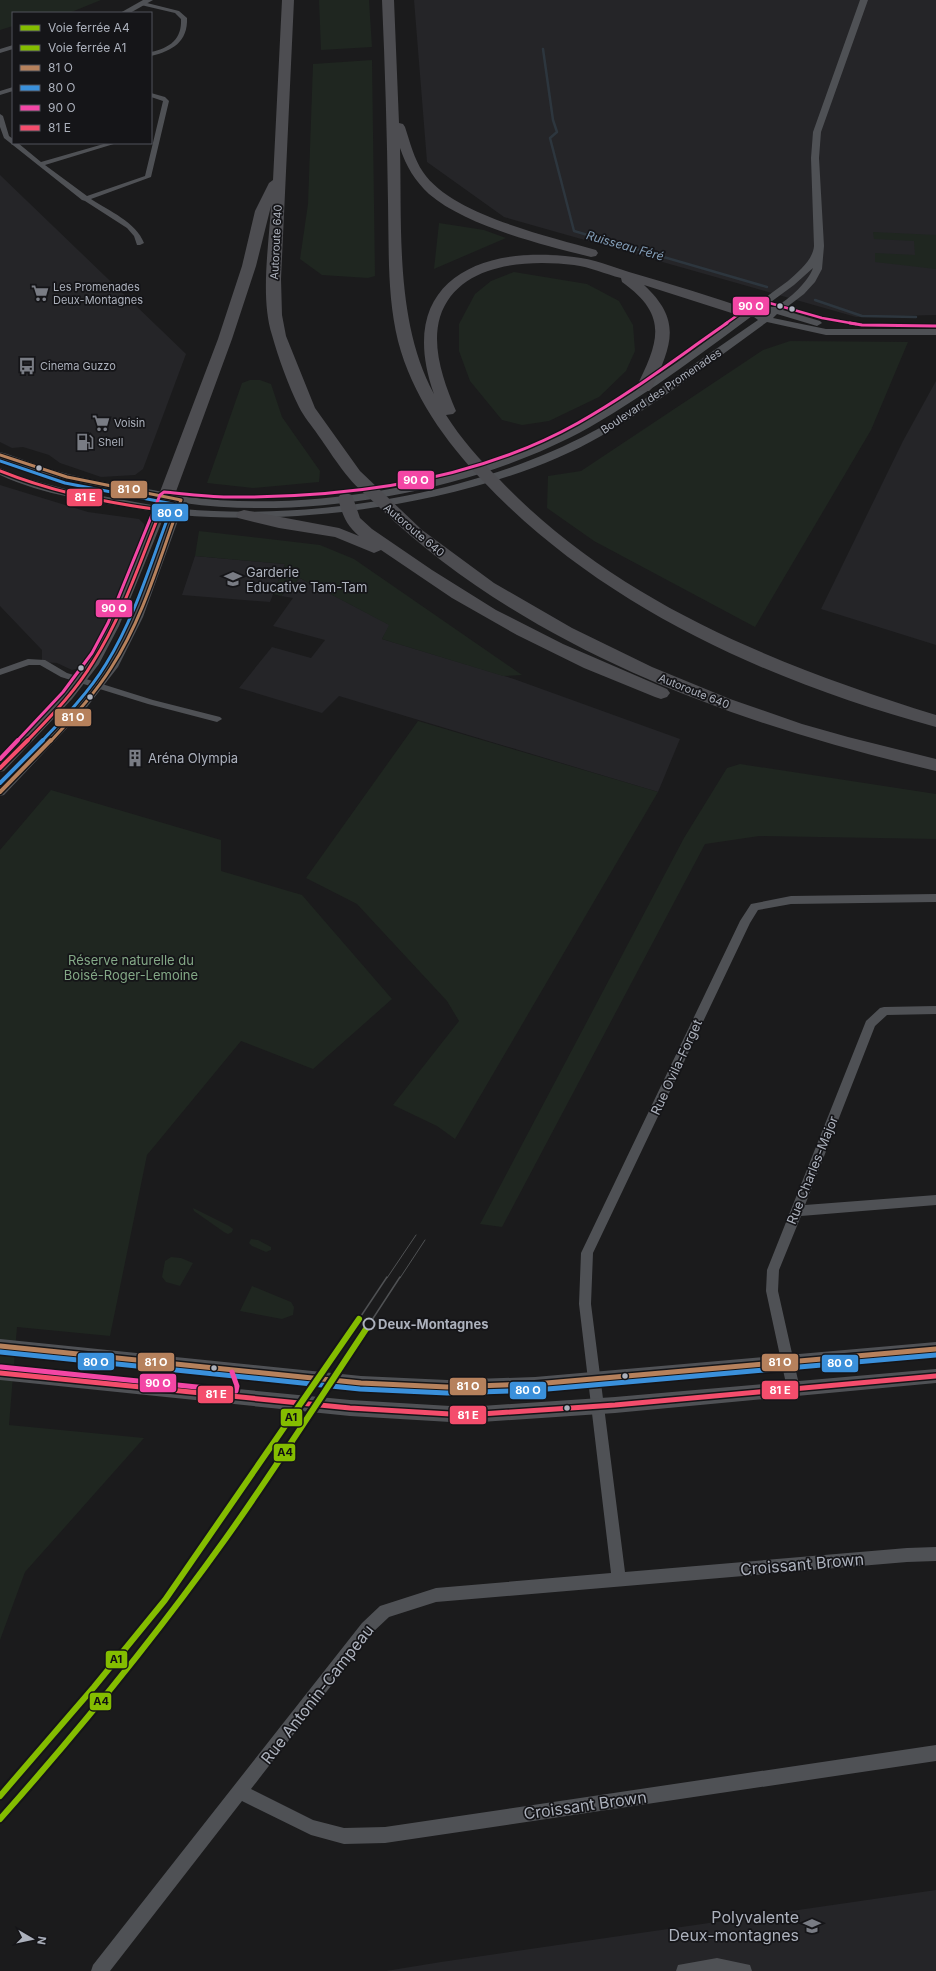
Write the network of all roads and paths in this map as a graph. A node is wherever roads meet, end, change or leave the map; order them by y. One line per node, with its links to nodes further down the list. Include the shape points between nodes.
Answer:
1 (288, 0): 19 (highway, Autoroute 640)
2 (388, 0): 12 (highway)
3 (864, 0): 22 (street, Boulevard des Promenades, via 817,132 815,158)
4 (146, 2): 5 (street); 8 (street, via 177,12 184,18 185,25 180,41 176,45)
5 (126, 12)
6 (12, 47): 7 (street)
7 (0, 51)
8 (152, 54)
9 (12, 90): 10 (street)
10 (0, 93)
11 (152, 95): 14 (street, via 166,101)
12 (392, 107): 25 (highway, via 416,172 434,191 460,208 507,227); 29 (highway, via 398,287 404,334 427,396)
13 (0, 116): 15 (street, via 6,126 6,137)
14 (154, 140): 20 (street, via 148,177)
15 (12, 142)
16 (15, 144): 18 (street)
17 (111, 144): 18 (street)
18 (41, 164): 20 (street)
19 (279, 173): 32 (highway, via 262,211 227,333); 42 (highway, Autoroute 640, via 274,279 279,336 290,373 310,412 358,477 399,519 465,571 509,600 554,627)
20 (84, 199): 21 (street, via 129,227 137,235)
21 (140, 243)
22 (818, 251): 24 (street, Boulevard des Promenades, via 812,280 801,292); 25 (street, via 804,271)
23 (616, 272): 25 (highway); 28 (highway, via 645,291 662,320 663,344); 29 (highway, via 571,260 521,260 497,264 474,272 454,283 445,293 438,303 432,323 433,364 439,389)
24 (776, 310): 25 (street, Boulevard des Promenades); 25 (street); 26 (street, via 827,325)
25 (758, 313): 26 (street, via 817,331); 28 (street, Boulevard des Promenades); 34 (street, Boulevard des Promenades, via 617,423 553,456 497,477 464,486 409,498)
26 (869, 332): 27 (street)
27 (936, 332)
28 (644, 388): 34 (street, Boulevard des Promenades, via 580,428 504,462 438,482)
29 (466, 454): 44 (highway, via 503,494 559,543 617,583 684,622 737,648 851,694)
30 (0, 455): 32 (street, Boulevard des Promenades, via 26,466 69,478)
31 (0, 471): 35 (street, Boulevard des Promenades, via 17,479 68,493)
32 (166, 497): 33 (street, Boulevard des Promenades); 35 (street)
33 (181, 500): 34 (street, Boulevard des Promenades); 36 (street)
34 (347, 503): 37 (street, Boulevard des Promenades); 38 (highway, via 353,519 363,529)
35 (161, 510): 36 (street, Boulevard des Promenades); 40 (street, via 113,626 98,656)
36 (176, 512): 37 (street, Boulevard des Promenades); 41 (street, via 134,624 112,667)
37 (244, 515): 38 (highway, via 349,536)
38 (419, 570): 42 (highway, via 494,616 554,648 641,686)
39 (0, 672): 40 (street, via 34,661 42,662 64,675)
40 (81, 680): 41 (street); 46 (street)
41 (99, 685): 43 (street); 47 (street)
42 (706, 703): 45 (highway, via 816,741)
43 (217, 719)
44 (936, 720)
45 (936, 765)
46 (0, 768)
47 (0, 792)
48 (936, 898): 57 (street, Rue Ovila-Forget, via 791,900 755,907 745,921 587,1253 585,1304)
49 (936, 1010): 51 (street, Rue Charles-Major, via 884,1011 870,1024)
50 (936, 1200): 51 (street)
51 (795, 1211): 54 (street, Rue Charles-Major, via 773,1270 772,1291)
52 (0, 1346): 57 (street, via 397,1386 495,1386)
53 (936, 1349): 54 (street)
54 (787, 1362): 57 (street); 58 (street, Rue Charles-Major)
55 (0, 1373): 59 (street, via 413,1413 489,1414)
56 (936, 1376): 58 (street)
57 (596, 1378): 59 (street, Rue Ovila-Forget)
58 (793, 1389): 59 (street)
59 (599, 1406): 61 (street)
60 (936, 1554): 61 (street, Croissant Brown)
61 (620, 1580): 63 (street, Rue Antonin-Campeau, via 436,1595 385,1611 367,1628)
62 (936, 1753): 63 (street, Croissant Brown, via 385,1835 344,1836 311,1827)
63 (241, 1792): 65 (street, Rue Antonin-Campeau)
64 (690, 1970): 66 (street, via 717,1966)
65 (98, 1971)
66 (744, 1971)

